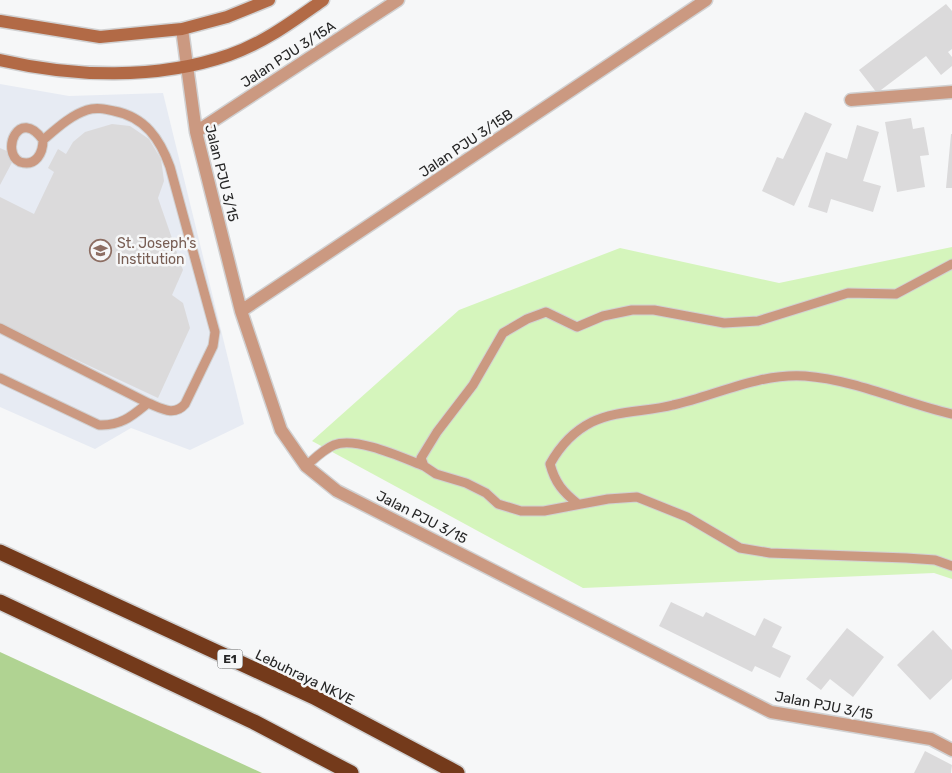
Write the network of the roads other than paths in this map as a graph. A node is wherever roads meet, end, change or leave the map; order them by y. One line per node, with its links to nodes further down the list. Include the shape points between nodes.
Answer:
1 (269, 0): 6 (main road, via 227,17)
2 (323, 0): 8 (main road, via 275,34 229,55)
3 (398, 0): 11 (street, Jalan PJU 3/15A)
4 (706, 0): 15 (street, Jalan PJU 3/15B)
5 (0, 21): 6 (main road, via 100,37)
6 (182, 29): 8 (street, Jalan PJU 3/15)
7 (0, 60): 8 (main road, via 91,74)
8 (185, 67): 11 (street, Jalan PJU 3/15)
9 (952, 92): 10 (street)
10 (851, 100)
11 (196, 132): 15 (street, Jalan PJU 3/15)
12 (4, 137): 13 (lane, via 26,127 36,130); 13 (lane, via 14,160 25,164 36,160 43,151)
13 (43, 140): 18 (lane, via 66,121 88,110 101,108 137,119 163,148 215,332 213,346 181,410 172,412)
14 (952, 264): 21 (lane, via 896,294 848,293 758,321 724,323 654,310 632,310 603,316 577,327 546,312 527,319 503,333 473,385 421,458)
15 (241, 311): 20 (street, Jalan PJU 3/15, via 281,430)
16 (0, 328): 18 (lane)
17 (0, 378): 18 (lane, via 99,425 114,426 129,419)
18 (148, 403)
19 (952, 414): 22 (lane, via 804,376 749,381 672,406 593,422 569,437 550,464 560,490)
20 (306, 466): 21 (lane, via 336,444 376,447); 26 (street, Jalan PJU 3/15, via 337,491 772,712 931,739)
21 (424, 466): 22 (lane, via 436,474 486,493 498,504 521,511)
22 (578, 504): 24 (lane, via 637,497 687,517 740,548 770,553 935,560)
23 (0, 552): 28 (highway, Lebuhraya NKVE / E1, via 314,697)
24 (952, 566)
25 (0, 602): 27 (highway, via 254,722)
26 (952, 750)
27 (351, 773)
28 (457, 773)

